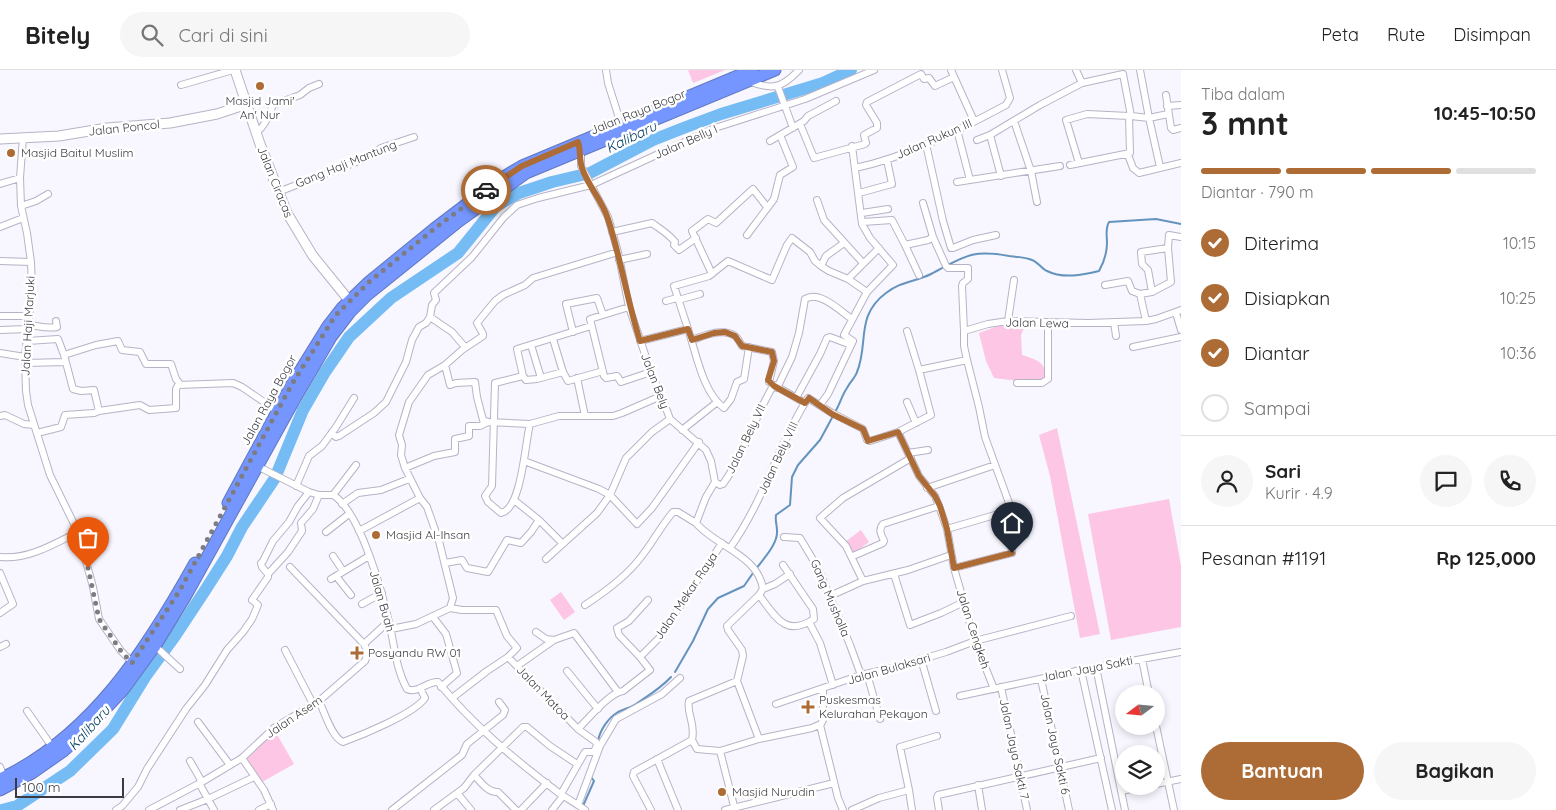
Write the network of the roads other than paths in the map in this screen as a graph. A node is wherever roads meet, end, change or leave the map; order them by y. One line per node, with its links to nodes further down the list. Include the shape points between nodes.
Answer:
1 (234, 70): 14 (street); 18 (street, Jalan Ciracas)
2 (606, 70): 27 (street)
3 (775, 70): 10 (highway, Jalan Raya Bogor)
4 (799, 70): 15 (street)
5 (874, 70): 20 (street, Jalan Belly I)
6 (951, 70): 11 (street)
7 (1002, 70): 25 (street, Jalan Rukun III, via 1009,101)
8 (1076, 70): 12 (street)
9 (1140, 70): 24 (street)
10 (750, 76): 15 (street, via 761,86); 27 (highway, Jalan Raya Bogor); 41 (highway, Jalan Raya Bogor)
11 (954, 77): 25 (street); 42 (street, via 934,86 930,78 924,80 921,74 867,102 877,128 864,135 866,144)
12 (1082, 83): 23 (street, via 1124,74); 26 (street)
13 (319, 84): 32 (street, via 300,95 273,104 262,128)
14 (181, 85)
15 (780, 93): 20 (street)
16 (1166, 95): 21 (street)
17 (836, 101): 28 (street)
18 (247, 104): 32 (street, Jalan Ciracas); 35 (street, Jalan Poncol, via 178,122)
19 (1181, 105): 21 (street)
20 (785, 106): 29 (street); 57 (street, Jalan Belly I, via 715,128)
21 (1167, 106): 22 (street)
22 (1168, 114): 24 (street); 30 (street, via 1172,130)
23 (1130, 116): 24 (street); 44 (street); 46 (street, via 1087,114 1066,120)
24 (1149, 118): 50 (street)
25 (974, 121): 31 (street, Jalan Rukun III)
26 (1014, 121): 34 (street); 53 (street)
27 (621, 124): 41 (highway, Jalan Raya Bogor)
28 (800, 124): 29 (street); 42 (street, via 814,158)
29 (793, 128): 33 (street)
30 (1181, 128)
31 (957, 130): 40 (street, Jalan Rukun III); 56 (street)
32 (256, 133): 60 (street, Jalan Ciracas)
33 (780, 135): 39 (street); 67 (street, via 793,166 780,175 774,199)
34 (990, 135): 38 (street); 54 (street)
35 (23, 137): 37 (street, Jalan Poncol); 55 (street, Jalan Haji Marjuki)
36 (414, 137): 60 (street, Gang Haji Mantung, via 380,148 367,158)
37 (0, 139)
38 (977, 140)
39 (770, 141)
40 (926, 144): 45 (street, Jalan Rukun III); 75 (street, via 951,248)
41 (579, 146): 43 (highway, Jalan Raya Bogor); 51 (street, Jalan Bely)
42 (852, 146): 52 (street)
43 (563, 153): 51 (street); 101 (highway, Jalan Raya Bogor, via 522,166 497,181 369,282)
44 (1128, 154): 46 (street); 50 (street, via 1138,172)
45 (886, 160): 52 (street, Jalan Rukun III); 61 (street, via 892,184)
46 (1079, 163): 48 (street)
47 (1181, 163): 50 (street)
48 (1070, 164)
49 (1060, 166): 53 (street)
50 (1160, 167)
51 (582, 168): 57 (street, Jalan Bely)
52 (856, 168): 61 (street)
53 (1031, 171): 54 (street); 64 (street)
54 (1001, 176): 56 (street)
55 (20, 178): 59 (street); 66 (street, Jalan Haji Marjuki)
56 (970, 180): 58 (street)
57 (589, 182): 73 (street, Jalan Bely, via 602,203); 107 (street, Jalan Belly I, via 511,210 472,256 434,293 436,300)
58 (957, 182)
59 (0, 184)
60 (278, 192): 101 (street, Jalan Ciracas, via 313,256)
61 (859, 193): 69 (street)
62 (48, 194): 66 (street)
63 (817, 200): 79 (street, via 824,220)
64 (1037, 202)
65 (923, 203): 76 (street)
66 (21, 206): 70 (street, Jalan Haji Marjuki)
67 (767, 207): 74 (street); 77 (street, via 753,189 716,223 708,219 692,230)
68 (888, 209): 69 (street)
69 (862, 213): 71 (street)
70 (23, 218): 72 (street); 87 (street, Jalan Haji Marjuki)
71 (862, 222): 80 (street, via 892,220); 81 (street)
72 (0, 228)
73 (612, 232): 77 (street, via 652,223 670,235 678,250); 83 (street, Jalan Bely)
74 (747, 235)
75 (996, 235)
76 (933, 237): 80 (street); 119 (street, via 948,268 968,268 968,279 962,286)
77 (696, 238): 90 (street)
78 (1181, 238): 82 (street, via 1168,236)
79 (844, 243): 88 (street); 89 (street, via 826,256)
80 (905, 245): 91 (street)
81 (879, 248): 88 (street); 95 (street, via 893,264)
82 (1168, 248): 96 (street, via 1171,281); 96 (street, via 1140,254 1142,264 1148,270)
83 (618, 252): 85 (street, Jalan Bely); 130 (street, via 538,275 525,286 503,296 477,323 483,336)
84 (647, 254): 85 (street)
85 (619, 260): 102 (street, Jalan Bely)
86 (0, 261): 87 (street)
87 (31, 262): 106 (street, Jalan Haji Marjuki)
88 (863, 263): 92 (street)
89 (821, 266): 90 (street, via 792,238 772,280 728,261); 92 (street)
90 (712, 274): 99 (street, via 674,286)
91 (919, 275)
92 (848, 279): 95 (street)
93 (1014, 280): 110 (street)
94 (1105, 285): 98 (street, via 1128,281 1132,291)
95 (867, 292): 108 (street)
96 (1152, 292): 98 (street)
97 (700, 294): 99 (street)
98 (1140, 294): 109 (street)
99 (678, 299): 100 (street); 115 (street)
100 (666, 300)
101 (352, 304): 156 (highway, Jalan Raya Bogor, via 328,326); 174 (highway, Jalan Raya Bogor)
102 (629, 307): 104 (street); 127 (street, Jalan Bely)
103 (1179, 311): 109 (street, Jalan Lewa); 117 (street)
104 (603, 315): 113 (street, via 591,318); 120 (street, via 597,298 566,304)
105 (0, 316): 106 (street)
106 (29, 316): 114 (street, Jalan Haji Marjuki)
107 (430, 317): 130 (street, via 452,332); 165 (street, via 412,340 401,374 386,402 339,436)
108 (852, 319): 129 (street, via 844,335 852,340); 147 (street, via 818,297 805,299 792,357)
109 (1146, 321): 111 (street, Jalan Lewa)
110 (1008, 322): 112 (street, Jalan Lewa); 119 (street, Jalan Lewa)
111 (1114, 322): 112 (street, Jalan Lewa); 121 (street)
112 (1048, 323): 145 (street, via 1048,379 1042,383)
113 (591, 326): 120 (street); 139 (street)
114 (28, 327): 116 (street); 123 (street, via 46,328 56,324); 126 (street, Jalan Haji Marjuki)
115 (688, 329): 125 (street); 127 (street)
116 (0, 330)
117 (1181, 330)
118 (907, 331): 138 (street)
119 (964, 331): 136 (street)
120 (573, 332): 124 (street)
121 (1116, 336)
122 (1181, 337): 132 (street)
123 (58, 339): 126 (street); 134 (street)
124 (553, 339): 128 (street); 140 (street)
125 (692, 340): 131 (street, via 725,332 735,336 742,346); 152 (street)
126 (27, 341): 135 (street, Jalan Haji Marjuki)
127 (640, 341): 141 (street, Jalan Bely)
128 (531, 345): 142 (street, via 517,351); 143 (street)
129 (851, 345): 150 (street, via 827,338); 154 (street)
130 (466, 347): 137 (street)
131 (749, 347): 147 (street, via 773,354 769,379); 152 (street, via 744,379 737,382 725,408)
132 (1133, 347)
133 (0, 353): 135 (street)
134 (65, 359): 135 (street); 146 (street, via 96,345 118,341 122,350 140,352 146,364 169,363); 155 (street, via 73,389 94,390)
135 (25, 360): 163 (street, Jalan Haji Marjuki, via 26,391)
136 (967, 360): 138 (street); 173 (street)
137 (445, 365): 160 (street, via 450,385 475,382 483,420); 175 (street, via 428,375 409,402 399,435)
138 (919, 370): 161 (street, via 931,414)
139 (603, 371): 141 (street, via 605,377 617,376 621,382); 144 (street)
140 (563, 372): 143 (street); 144 (street, via 568,381)
141 (651, 372): 148 (street, Jalan Bely)
142 (523, 376): 143 (street, via 528,380); 160 (street, via 495,383)
143 (541, 378)
144 (577, 378): 158 (street)
145 (1017, 383)
146 (180, 384): 155 (street, via 176,389 176,408 149,410 140,404); 156 (street, via 234,384)
147 (774, 385): 150 (street); 177 (street, Jalan Bely VII, via 734,468 723,484)
148 (661, 396): 158 (street, via 622,413); 159 (street, Jalan Bely)
149 (354, 398): 165 (street)
150 (796, 398): 153 (street)
151 (907, 402): 161 (street)
152 (716, 403): 164 (street)
153 (805, 403): 154 (street, via 808,398); 199 (street, Jalan Bely VIII, via 753,511)
154 (820, 405): 166 (street, via 863,429 869,442)
155 (99, 411): 167 (street, via 65,415 61,427)
156 (277, 411): 242 (highway, Jalan Raya Bogor)
157 (2, 415): 163 (street)
158 (585, 416): 162 (street, via 560,416)
159 (670, 418): 164 (street, Jalan Bely); 183 (street, via 626,458)
160 (491, 422): 162 (street); 175 (street, via 469,426 469,436 456,439 455,452); 185 (street, via 492,486 485,497 500,513 506,511)
161 (916, 423): 166 (street)
162 (530, 424): 171 (street)
163 (34, 425): 167 (street, Jalan Haji Marjuki)
164 (682, 430): 168 (street, Jalan Bely)
165 (332, 432): 178 (street, via 309,456)
166 (898, 432): 170 (street, Jalan Cengkeh)
167 (37, 433): 193 (street, Jalan Haji Marjuki, via 50,475)
168 (698, 442): 177 (street, Jalan Bely, via 709,455); 183 (street, via 638,524)
169 (928, 450): 170 (street)
170 (909, 456): 179 (street, Jalan Cengkeh); 203 (street, via 821,516)
171 (524, 461): 183 (street); 185 (street)
172 (356, 465): 182 (street)
173 (995, 465): 179 (street); 191 (street, via 1009,503 1008,511)
174 (257, 466): 178 (street); 235 (highway, Jalan Raya Bogor)
175 (404, 468): 176 (street)
176 (409, 478): 184 (street); 186 (street, via 374,492 358,493)
177 (715, 482): 190 (street)
178 (293, 484): 180 (street)
179 (927, 488): 187 (street, Jalan Cengkeh)
180 (309, 492): 181 (street); 211 (street, via 261,563)
181 (319, 495): 182 (street); 211 (street, via 301,522 302,529 288,552)
182 (333, 495): 186 (street, Jalan Buah)
183 (610, 495): 198 (street, via 598,513)
184 (420, 498): 192 (street); 206 (street, via 427,507)
185 (514, 500): 189 (street)
186 (342, 504): 188 (street, Jalan Buah)
187 (940, 506): 191 (street, Jalan Cengkeh); 203 (street, via 883,524 880,528 883,543)
188 (348, 514): 192 (street, Jalan Buah); 194 (street)
189 (538, 520): 198 (street); 206 (street, via 521,543 507,540 488,572 468,568 462,560)
190 (696, 523): 197 (street); 223 (street, via 673,512 640,559 604,593)
191 (947, 529): 200 (street, Jalan Cengkeh)
192 (359, 531): 202 (street, Jalan Buah)
193 (78, 532): 204 (street, via 43,549 21,556); 242 (street, Jalan Haji Marjuki, via 99,619 121,651)
194 (326, 532)
195 (1025, 535): 209 (street, via 1011,539 1012,553)
196 (784, 537): 219 (street, Gang Musholla, via 802,540)
197 (722, 543): 199 (street); 239 (street, Jalan Mekar Raya, via 659,638)
198 (563, 544): 205 (street)
199 (730, 548): 216 (street, via 756,572)
200 (951, 555): 209 (street, Jalan Cengkeh); 213 (street)
201 (333, 556): 210 (street)
202 (369, 556): 210 (street); 217 (street, Jalan Buah)
203 (853, 556): 215 (street)
204 (0, 557)
205 (546, 559)
206 (445, 563): 224 (street, via 453,600)
207 (783, 565): 212 (street)
208 (290, 567): 234 (street)
209 (954, 568): 221 (street, Jalan Cengkeh)
210 (343, 571): 218 (street, via 334,578)
211 (268, 574): 308 (street, via 252,600 258,605 252,619 186,709 138,787)
212 (790, 574): 216 (street); 229 (street, via 813,609 814,619)
213 (894, 574): 215 (street); 221 (street, via 910,625)
214 (1, 577): 225 (street, via 14,604)
215 (863, 581): 219 (street)
216 (761, 592): 229 (street, via 776,619 784,625); 251 (street, via 727,626 743,653)
217 (382, 594): 222 (street); 228 (street, Jalan Buah)
218 (351, 595)
219 (830, 596): 248 (street, Gang Musholla)
220 (648, 600): 239 (street, via 629,621 616,628)
221 (964, 602): 233 (street, Jalan Cengkeh)
222 (362, 604)
223 (585, 605)
224 (450, 608): 227 (street); 238 (street, via 496,610 516,647)
225 (0, 613)
226 (1071, 616): 233 (street, Jalan Bulaksari)
227 (433, 617): 230 (street); 254 (street, via 446,634 457,673)
228 (389, 620): 230 (street, Jalan Buah); 234 (street)
229 (809, 622): 252 (street, via 820,643)
230 (391, 629): 256 (street, Jalan Buah, via 396,664 406,687 411,691)
231 (536, 632): 232 (street)
232 (554, 640): 243 (street); 259 (street, via 576,634)
233 (976, 641): 241 (street, Jalan Bulaksari); 258 (street, Jalan Cengkeh)
234 (364, 644): 262 (street, Jalan Asem, via 368,653 366,661)
235 (158, 648): 242 (highway, Jalan Raya Bogor); 245 (street)
236 (284, 650): 262 (street)
237 (1181, 652): 240 (street, Jalan Jaya Sakti)
238 (508, 657): 243 (street, Jalan Matoa); 261 (street)
239 (640, 657): 259 (street, via 650,670)
240 (1142, 658): 244 (street, Jalan Jaya Sakti); 253 (street)
241 (921, 659): 248 (street, Jalan Bulaksari); 266 (street)
242 (136, 666): 277 (highway, Jalan Raya Bogor); 299 (highway, Jalan Raya Bogor, via 124,690 78,738 48,763)
243 (517, 666): 271 (street, Jalan Matoa)
244 (1096, 667): 246 (street, Jalan Jaya Sakti); 284 (street)
245 (180, 669)
246 (1081, 670): 250 (street, Jalan Jaya Sakti); 281 (street)
247 (567, 671): 265 (street)
248 (864, 675): 252 (street, Jalan Bulaksari); 268 (street, Gang Musholla)
249 (680, 678): 306 (street, via 662,694 616,719 600,746)
250 (1041, 679): 255 (street, Jalan Jaya Sakti); 287 (street, Jalan Jaya Sakti 6)
251 (737, 681): 275 (street); 276 (street, via 689,701 694,729)
252 (833, 685): 257 (street, Jalan Bulaksari)
253 (1147, 685)
254 (441, 687): 256 (street, via 435,681); 261 (street)
255 (1001, 687): 258 (street, Jalan Jaya Sakti); 290 (street, Jalan Jaya Sakti 7)
256 (420, 688): 262 (street, via 425,698 420,704 395,720 345,741 338,740)
257 (823, 688): 264 (street, Jalan Bulaksari); 270 (street, via 824,714)
258 (994, 689): 260 (street, Jalan Jaya Sakti)
259 (618, 692): 265 (street)
260 (960, 696)
261 (452, 698): 272 (street)
262 (316, 702): 280 (street, Jalan Asem, via 274,728)
263 (499, 702): 272 (street, via 505,713)
264 (776, 704)
265 (598, 709): 271 (street)
266 (936, 711)
267 (27, 712): 277 (street)
268 (880, 720)
269 (198, 722): 286 (street)
270 (820, 725): 275 (street); 297 (street)
271 (578, 729): 285 (street, Jalan Matoa, via 597,744 595,751 586,751)
272 (483, 731): 278 (street); 313 (street, via 466,745 462,755)
273 (1158, 735): 294 (street)
274 (937, 736): 300 (street, via 900,747)
275 (760, 739): 279 (street)
276 (692, 740): 279 (street, via 699,750); 282 (street)
277 (53, 748): 288 (highway, Jalan Raya Bogor, via 32,762)
278 (501, 748): 285 (street, via 521,728 527,727); 289 (street); 296 (street)
279 (720, 750): 307 (street)
280 (242, 758): 286 (street, Jalan Asem); 291 (street)
281 (1101, 758): 287 (street); 329 (street)
282 (657, 759): 319 (street, via 635,770 633,776); 320 (street)
283 (190, 761): 295 (street)
284 (1115, 761)
285 (577, 764): 302 (street)
286 (230, 766): 295 (street, Jalan Asem)
287 (1060, 766): 290 (street); 328 (street, Jalan Jaya Sakti 6)
288 (1, 775)
289 (474, 775): 301 (street); 316 (street, via 489,791 498,792)
290 (1020, 776): 298 (street); 327 (street, Jalan Jaya Sakti 7)
291 (254, 777): 304 (street); 305 (street)
292 (1181, 779): 294 (street)
293 (1165, 782): 294 (street)
294 (1168, 782): 331 (street)
295 (201, 783): 304 (street); 309 (street, Jalan Asem)
296 (547, 783): 302 (street); 317 (street)
297 (834, 783): 307 (street); 322 (street)
298 (978, 785): 325 (street, via 937,796); 326 (street)
299 (0, 790)
300 (909, 790): 323 (street); 324 (street)
301 (457, 793): 314 (street); 315 (street)
302 (562, 795): 306 (street); 318 (street)
303 (1122, 795): 330 (street)
304 (208, 799): 310 (street); 311 (street)
305 (272, 807): 312 (street)
306 (581, 807)
307 (735, 808): 321 (street)
308 (116, 810)
309 (149, 810)
310 (180, 810)
311 (214, 810)
312 (260, 810)
313 (392, 810)
314 (435, 810)
315 (471, 810)
316 (516, 810)
317 (521, 810)
318 (552, 810)
319 (651, 810)
320 (678, 810)
321 (725, 810)
322 (843, 810)
323 (852, 810)
324 (912, 810)
325 (939, 810)
326 (982, 810)
327 (1027, 810)
328 (1069, 810)
329 (1112, 810)
330 (1125, 810)
331 (1174, 810)

